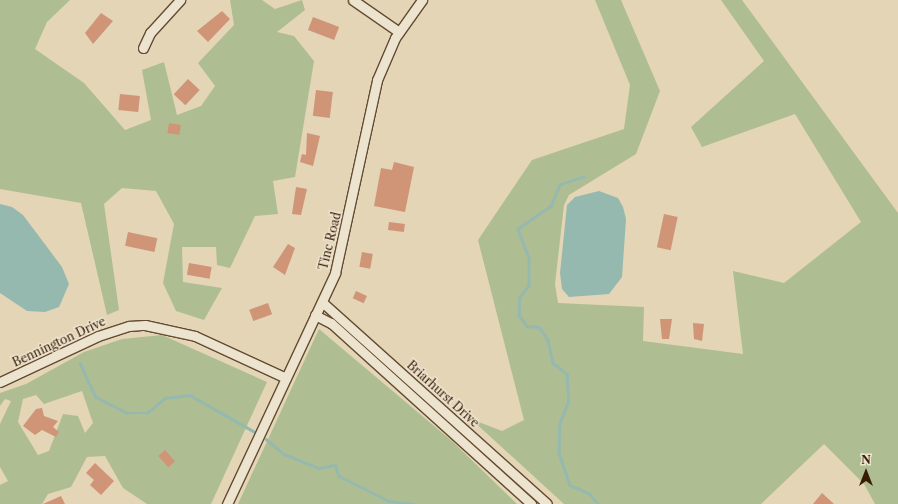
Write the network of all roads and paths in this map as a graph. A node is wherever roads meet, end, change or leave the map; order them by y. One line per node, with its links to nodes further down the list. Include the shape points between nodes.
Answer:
1 (180, 0): 5 (street, via 150,33)
2 (353, 0): 4 (street)
3 (422, 0): 4 (street, Tinc Road)
4 (399, 32): 6 (street, Tinc Road, via 374,90 342,250)
5 (143, 48)
6 (322, 302): 7 (street, Tinc Road); 12 (street, Briarhurst Drive)
7 (315, 315): 8 (street, Tinc Road); 11 (street, Briarhurst Drive, via 337,327)
8 (286, 378): 9 (street, Bennington Drive, via 195,336 145,326 98,336); 10 (street, Tinc Road)
9 (0, 382)
10 (227, 504)
11 (531, 504)
12 (547, 504)

